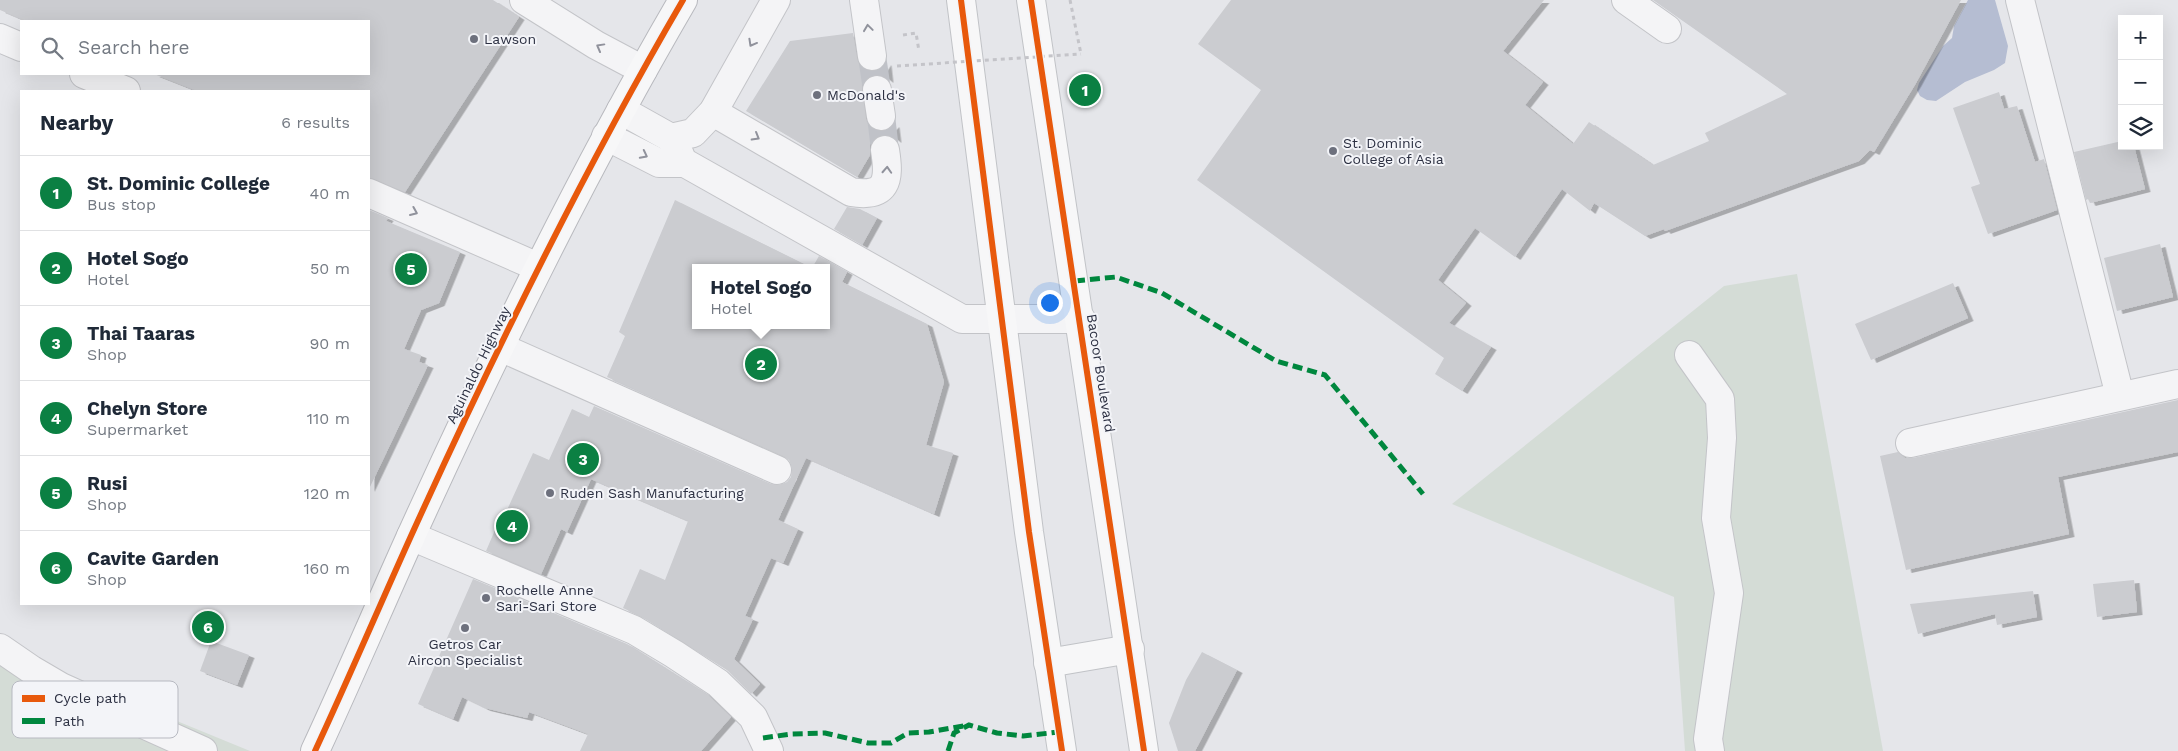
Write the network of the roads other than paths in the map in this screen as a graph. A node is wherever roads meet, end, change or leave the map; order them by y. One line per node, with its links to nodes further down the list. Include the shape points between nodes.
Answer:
1 (524, 0): 13 (street, one-way to 1)
2 (683, 0): 13 (main road, Aguinaldo Highway)
3 (776, 0): 17 (street, one-way to 17)
4 (864, 0): 12 (street, one-way to 4)
5 (961, 0): 24 (main road)
6 (1031, 0): 25 (main road, Bacoor Boulevard)
7 (1626, 0): 9 (street)
8 (2020, 0): 29 (street)
9 (1667, 29)
10 (0, 38): 11 (street)
11 (20, 47)
12 (872, 56)
13 (643, 70): 16 (main road, Aguinaldo Highway)
14 (86, 75): 15 (street)
15 (124, 90)
16 (621, 110): 18 (main road, Aguinaldo Highway); 19 (street)
17 (713, 112): 19 (street, via 693,133); 20 (street, one-way to 20, via 851,192 867,195 881,189 888,166)
18 (606, 136): 21 (street, one-way to 21, via 659,162); 23 (main road, Aguinaldo Highway)
19 (671, 138): 21 (street)
20 (885, 150)
21 (685, 162): 24 (street, via 962,319)
22 (370, 193): 23 (street, one-way to 23)
23 (538, 267): 26 (main road, Aguinaldo Highway)
24 (1001, 319): 25 (street); 35 (main road)
25 (1080, 319): 34 (main road, Bacoor Boulevard)
26 (500, 347): 31 (street); 32 (main road, Aguinaldo Highway)
27 (1689, 356): 43 (street, via 1720,399 1722,438 1716,518 1729,593 1708,739)
28 (2178, 384): 29 (street)
29 (2120, 396): 30 (street)
30 (1910, 443)
31 (777, 470)
32 (411, 536): 39 (main road, Aguinaldo Highway); 40 (street, via 634,630 674,654 718,683 753,717)
33 (0, 648): 36 (street)
34 (1130, 649): 35 (main road); 42 (main road, Bacoor Boulevard)
35 (1048, 663): 41 (main road)
36 (51, 681)
37 (174, 738): 38 (street)
38 (203, 751)
39 (315, 751)
40 (769, 751)
41 (1062, 751)
42 (1144, 751)
43 (1710, 751)

